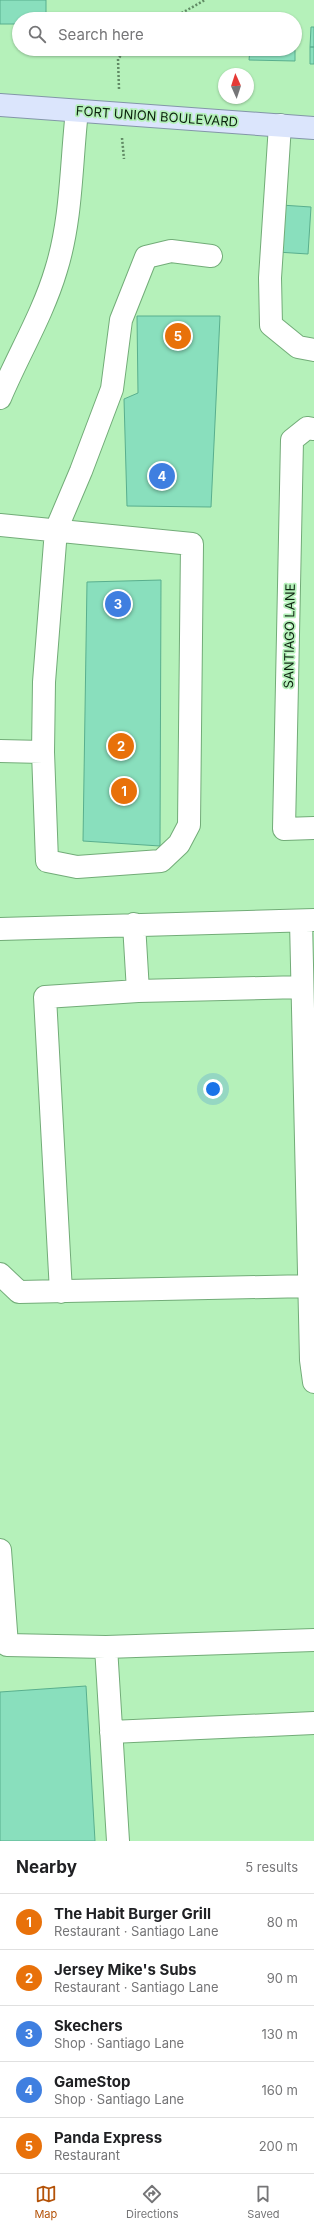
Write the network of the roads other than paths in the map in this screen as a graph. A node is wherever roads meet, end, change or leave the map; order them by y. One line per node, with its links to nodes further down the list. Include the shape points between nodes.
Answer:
1 (0, 105): 2 (main road, FORT UNION BOULEVARD)
2 (77, 111): 3 (main road, FORT UNION BOULEVARD); 7 (street, via 67,213 56,270 35,323)
3 (280, 125): 4 (main road, FORT UNION BOULEVARD); 6 (street, via 270,278 271,325 298,347)
4 (314, 128)
5 (211, 256): 10 (street, via 171,252 146,257 121,320 112,389 82,471)
6 (314, 350)
7 (0, 398)
8 (314, 429): 13 (street, SANTIAGO LANE, via 307,428 292,440 284,829)
9 (0, 525): 10 (street)
10 (56, 530): 12 (street, via 44,682); 12 (street, via 192,544 189,825 179,844 161,861 77,867 47,861)
11 (0, 751): 12 (street)
12 (43, 752)
13 (314, 828)
14 (307, 920): 15 (street); 17 (street)
15 (134, 924): 16 (street); 18 (street)
16 (0, 929)
17 (302, 987): 18 (street); 20 (street)
18 (138, 992): 21 (street, via 45,997)
19 (0, 1274): 21 (street, via 19,1292)
20 (310, 1286): 21 (street); 22 (street)
21 (61, 1292)
22 (314, 1382)
23 (0, 1550): 25 (street)
24 (314, 1640): 26 (street)
25 (4, 1645): 26 (street)
26 (106, 1647): 28 (street)
27 (314, 1723): 28 (street)
28 (111, 1732): 29 (street)
29 (118, 1841)

